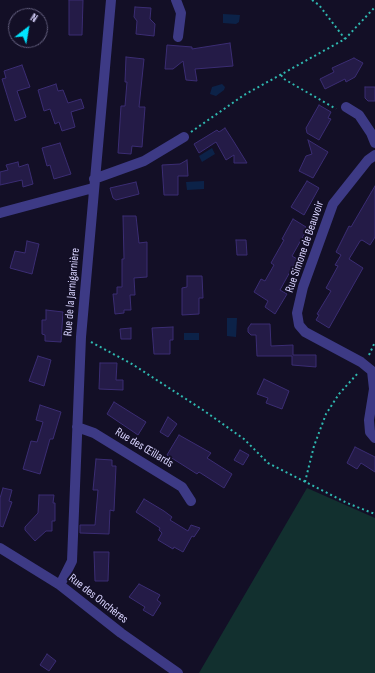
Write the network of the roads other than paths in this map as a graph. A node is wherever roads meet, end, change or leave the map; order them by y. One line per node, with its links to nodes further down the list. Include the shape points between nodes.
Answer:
1 (111, 0): 8 (street, Rue de la Jarnigarnière)
2 (176, 0): 3 (street, via 181,13)
3 (178, 36)
4 (346, 107): 6 (street, via 359,115)
5 (184, 137): 8 (street, via 144,161)
6 (375, 143)
7 (375, 155): 11 (street, Rue Simone de Beauvoir, via 368,160 333,204 303,287 298,313 299,324 305,332 372,371 374,389 369,420 370,432)
8 (94, 184): 9 (street); 10 (street, Rue de la Jarnigarnière, via 81,337)
9 (0, 213)
10 (77, 427): 12 (street, Rue des Œillards, via 94,433 182,487); 14 (street, Rue de la Jarnigarnière, via 72,560)
11 (375, 438)
12 (191, 501)
13 (0, 548): 14 (street, Rue des Onchères)
14 (60, 584): 15 (street, Rue des Onchères, via 121,634)
15 (178, 673)

